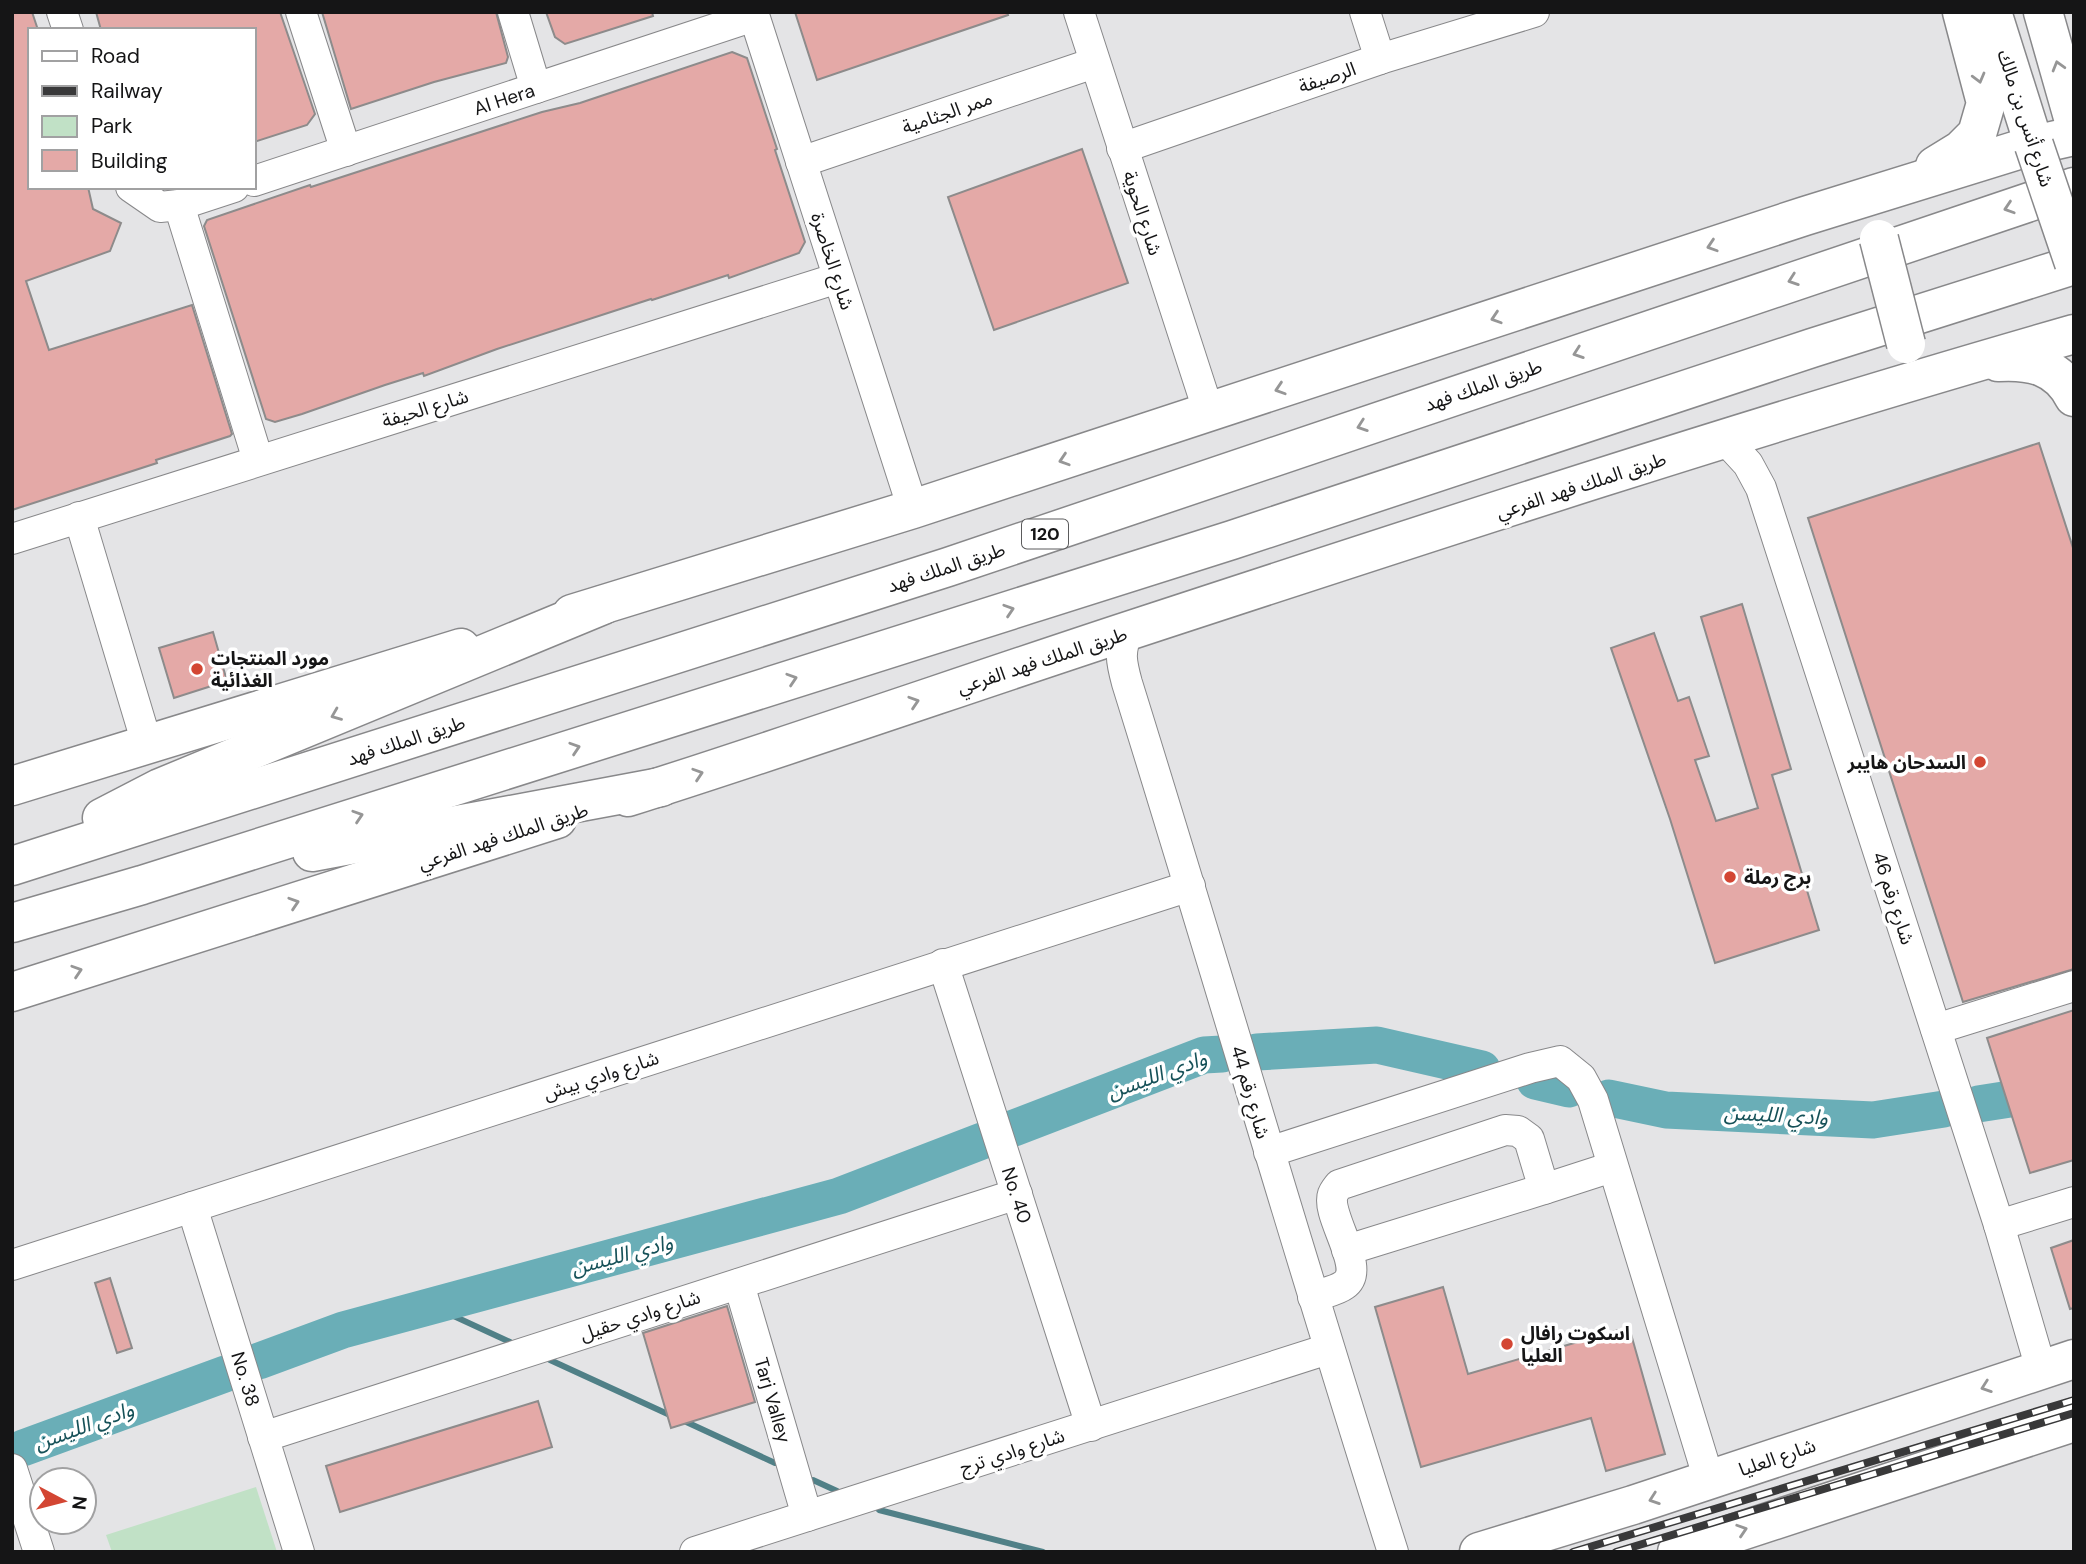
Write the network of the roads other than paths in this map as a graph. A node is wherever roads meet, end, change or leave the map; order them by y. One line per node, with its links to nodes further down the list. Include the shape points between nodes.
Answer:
1 (301, 12): 17 (street)
2 (513, 12): 12 (street)
3 (1079, 12): 11 (street, شارع الحوية)
4 (1365, 12): 10 (street)
5 (1534, 12): 10 (street, الرصيفة)
6 (1962, 12): 20 (main road, one-way to 20, via 1986,103 1977,134 1961,150)
7 (1992, 12): 15 (main road, شارع أنس بن مالك)
8 (2043, 12): 13 (main road, one-way to 8)
9 (753, 14): 12 (street, Al Hera); 18 (street, شارع الخاصرة)
10 (1380, 59): 16 (street, الرصيفة)
11 (1094, 63): 16 (street, شارع الحوية); 18 (street, ممر الجثامية)
12 (536, 88): 17 (street, Al Hera)
13 (2074, 121)
14 (2074, 135): 15 (main road)
15 (2034, 145): 20 (main road); 26 (main road, شارع أنس بن مالك, bridge)
16 (1122, 148): 32 (street, شارع الحوية)
17 (346, 151): 19 (street, Al Hera)
18 (801, 162): 27 (street, شارع الخاصرة)
19 (256, 180)
20 (1908, 183): 25 (main road)
21 (2074, 187): 43 (main road, طريق الملك فهد / 120, one-way to 43, via 947,567)
22 (134, 189): 24 (street, via 160,207)
23 (228, 189): 24 (street)
24 (179, 205): 34 (street)
25 (1805, 216): 30 (main road, bridge, via 1857,214 1879,239 1906,344 1894,373); 32 (main road, one-way to 32)
26 (2074, 264): 44 (main road, one-way to 26, via 1232,540)
27 (838, 278): 34 (street, شارع الحيفة); 35 (street, شارع الخاصرة)
28 (2074, 334): 29 (main road, طريق الملك فهد الفرعي)
29 (1938, 373): 30 (main road, طريق الملك فهد الفرعي); 31 (main road, via 2001,361 2035,362 2067,383)
30 (1864, 394): 33 (main road, طريق الملك فهد الفرعي)
31 (2074, 397)
32 (1209, 412): 35 (main road, one-way to 35)
33 (1725, 439): 39 (main road, طريق الملك فهد الفرعي); 50 (street, شارع رقم 46, via 1748,464 1761,488)
34 (258, 460): 36 (street, شارع الحيفة)
35 (913, 509): 38 (main road)
36 (79, 517): 37 (street, شارع الحيفة); 40 (street)
37 (12, 539)
38 (603, 605): 40 (main road); 43 (main road, one-way to 43, via 160,788)
39 (1128, 631): 42 (main road, طريق الملك فهد الفرعي, one-way to 39); 45 (street, شارع رقم 44, via 1121,647 1122,662)
40 (147, 744): 41 (main road)
41 (12, 786)
42 (661, 786): 44 (main road); 49 (main road, طريق الملك فهد الفرعي, one-way to 42)
43 (12, 865)
44 (142, 885): 46 (main road)
45 (1190, 886): 47 (street, شارع وادي بيش); 51 (street, شارع رقم 44)
46 (12, 923)
47 (943, 964): 54 (street, No. 40); 56 (street, شارع وادي بيش)
48 (2074, 986): 50 (street)
49 (12, 992)
50 (1936, 1029): 57 (street, شارع رقم 46)
51 (1269, 1152): 52 (street, via 1560,1062 1581,1078 1593,1100); 61 (street, شارع رقم 44)
52 (1612, 1167): 53 (street); 68 (street)
53 (1544, 1189): 58 (street); 58 (street, via 1529,1139 1518,1131 1505,1130 1339,1185 1332,1205)
54 (1017, 1194): 60 (street, شارع وادي حقيل); 65 (street, No. 40)
55 (2074, 1202): 57 (street)
56 (192, 1207): 59 (street, شارع وادي بيش); 66 (street, No. 38)
57 (1999, 1225): 63 (street, شارع رقم 46)
58 (1347, 1251): 61 (street, via 1351,1277 1346,1285)
59 (12, 1265)
60 (738, 1284): 66 (street, شارع وادي حقيل); 69 (street, Tarj Valley)
61 (1312, 1297): 62 (street, شارع رقم 44)
62 (1328, 1349): 65 (street, شارع وادي ترج); 73 (street, شارع رقم 44)
63 (2057, 1364): 68 (main road, شارع العليا, one-way to 68)
64 (2074, 1422): 75 (main road, one-way to 64)
65 (1091, 1426): 69 (street, شارع وادي ترج)
66 (263, 1437): 71 (street, No. 38)
67 (12, 1469): 70 (street)
68 (1709, 1480): 74 (main road, شارع العليا, one-way to 74)
69 (807, 1516): 72 (street, شارع وادي ترج)
70 (39, 1552)
71 (299, 1552)
72 (695, 1552)
73 (1393, 1552)
74 (1479, 1552)
75 (1677, 1552)

